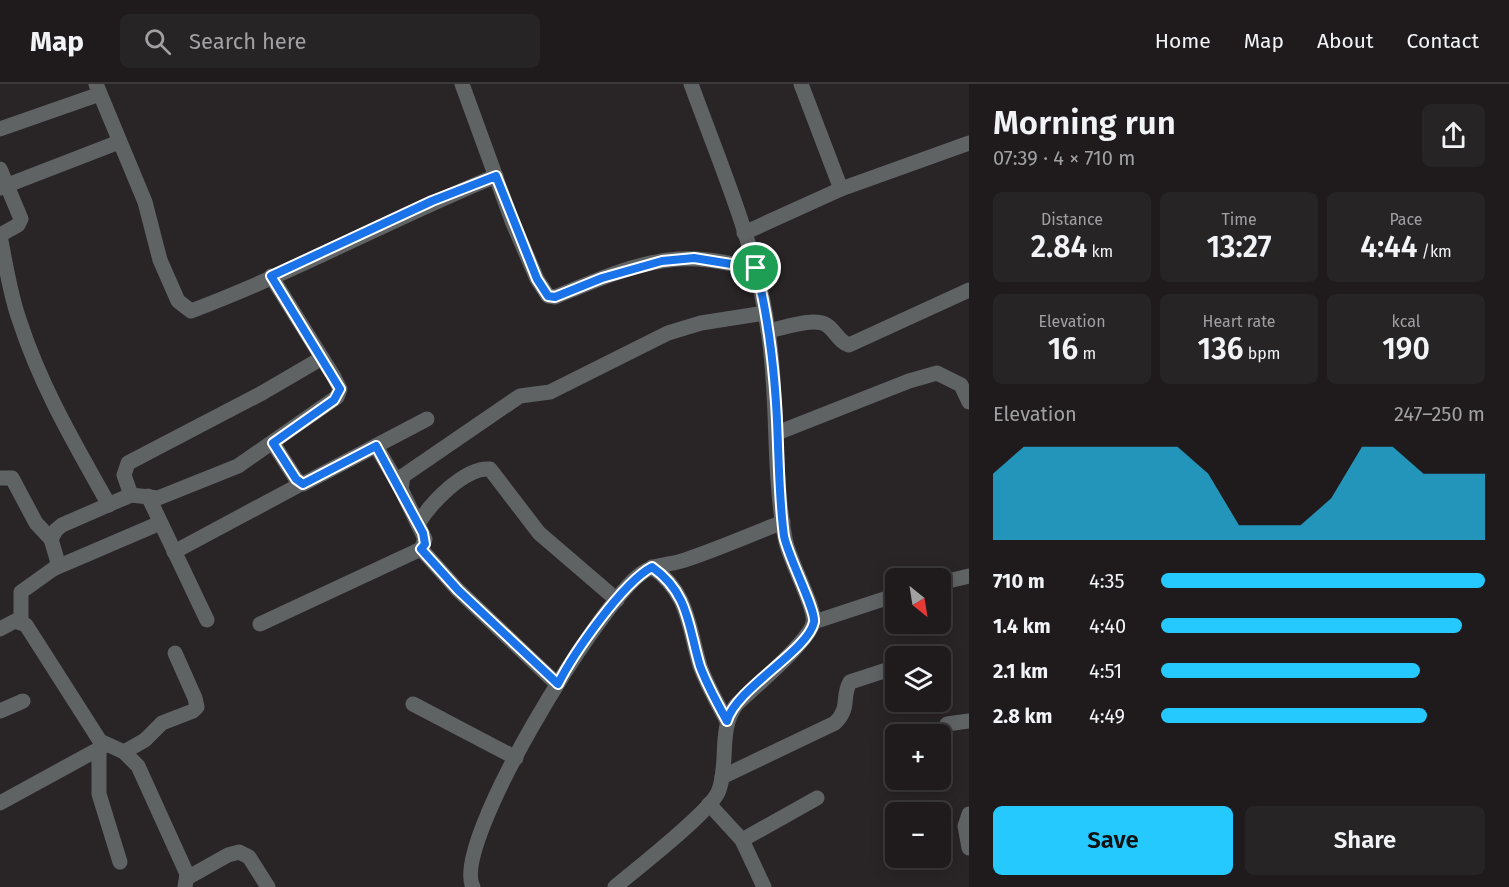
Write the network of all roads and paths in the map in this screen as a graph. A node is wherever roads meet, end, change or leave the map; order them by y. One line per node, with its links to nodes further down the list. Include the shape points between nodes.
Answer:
1 (462, 84): 9 (street)
2 (691, 84): 12 (street)
3 (801, 84): 11 (street)
4 (98, 89): 5 (street); 6 (street)
5 (0, 129)
6 (119, 142): 10 (street); 15 (street, via 145,202 160,260 182,306 191,311)
7 (969, 143): 11 (street)
8 (0, 169): 10 (street)
9 (496, 176): 14 (street, via 537,279 548,296 678,258); 15 (street, via 432,201)
10 (4, 187): 13 (street, via 21,219)
11 (841, 189): 12 (street)
12 (744, 233): 14 (street)
13 (0, 236): 17 (street)
14 (756, 268): 18 (street)
15 (271, 276): 20 (street)
16 (969, 290): 19 (street, via 849,345 823,323)
17 (7, 305): 31 (street, via 63,422)
18 (765, 313): 19 (street); 28 (street, via 684,328 648,341 550,392 520,396 407,471 400,482)
19 (768, 331): 23 (street)
20 (322, 358): 24 (street, via 338,386 337,398); 29 (street, via 128,463 124,475)
21 (969, 402): 23 (street, via 961,385 937,373)
22 (427, 419): 25 (street)
23 (777, 433): 32 (street)
24 (273, 443): 27 (street); 30 (street, via 238,466 165,496)
25 (376, 446): 27 (street); 28 (street)
26 (0, 478): 35 (street, via 12,478 36,523)
27 (300, 484): 37 (street)
28 (401, 489): 34 (street)
29 (131, 495): 30 (street); 31 (street)
30 (148, 496): 33 (street)
31 (109, 505): 35 (street, via 62,525)
32 (783, 522): 38 (street, via 684,560); 45 (street, via 788,552)
33 (160, 523): 37 (street); 39 (street)
34 (418, 524): 36 (street, via 425,539); 43 (street, via 443,491 478,471 490,470 539,533)
35 (51, 539): 39 (street, via 58,563)
36 (421, 549): 47 (street); 51 (street, via 458,590)
37 (174, 552): 44 (street)
38 (652, 567): 43 (street, via 639,575); 55 (street, via 678,593 700,666)
39 (55, 568): 46 (street, via 21,592)
40 (969, 576): 41 (street)
41 (951, 580)
42 (885, 599): 45 (street)
43 (617, 600): 51 (street)
44 (207, 620)
45 (814, 622): 55 (street, via 806,637 736,705)
46 (21, 623): 48 (street, via 15,621); 58 (street, via 42,648)
47 (260, 624)
48 (0, 628)
49 (175, 653): 59 (street, via 197,707 162,723 145,740)
50 (885, 671): 61 (street, via 850,682 846,708 835,723)
51 (558, 684): 60 (street)
52 (23, 701): 54 (street)
53 (413, 704): 60 (street)
54 (0, 711)
55 (727, 721): 61 (street)
56 (969, 721): 57 (street)
57 (947, 724)
58 (103, 747): 59 (street); 63 (street); 68 (street, via 99,794)
59 (124, 752): 69 (street, via 138,766)
60 (516, 758): 71 (street, via 473,852 469,871)
61 (722, 777): 64 (street)
62 (817, 798): 66 (street)
63 (0, 803)
64 (710, 804): 66 (street); 72 (street)
65 (969, 814): 67 (street, via 965,826)
66 (742, 840): 73 (street)
67 (969, 848)
68 (120, 862)
69 (186, 883): 70 (street, via 239,852 249,857)
70 (268, 887)
71 (473, 887)
72 (615, 887)
73 (764, 887)

